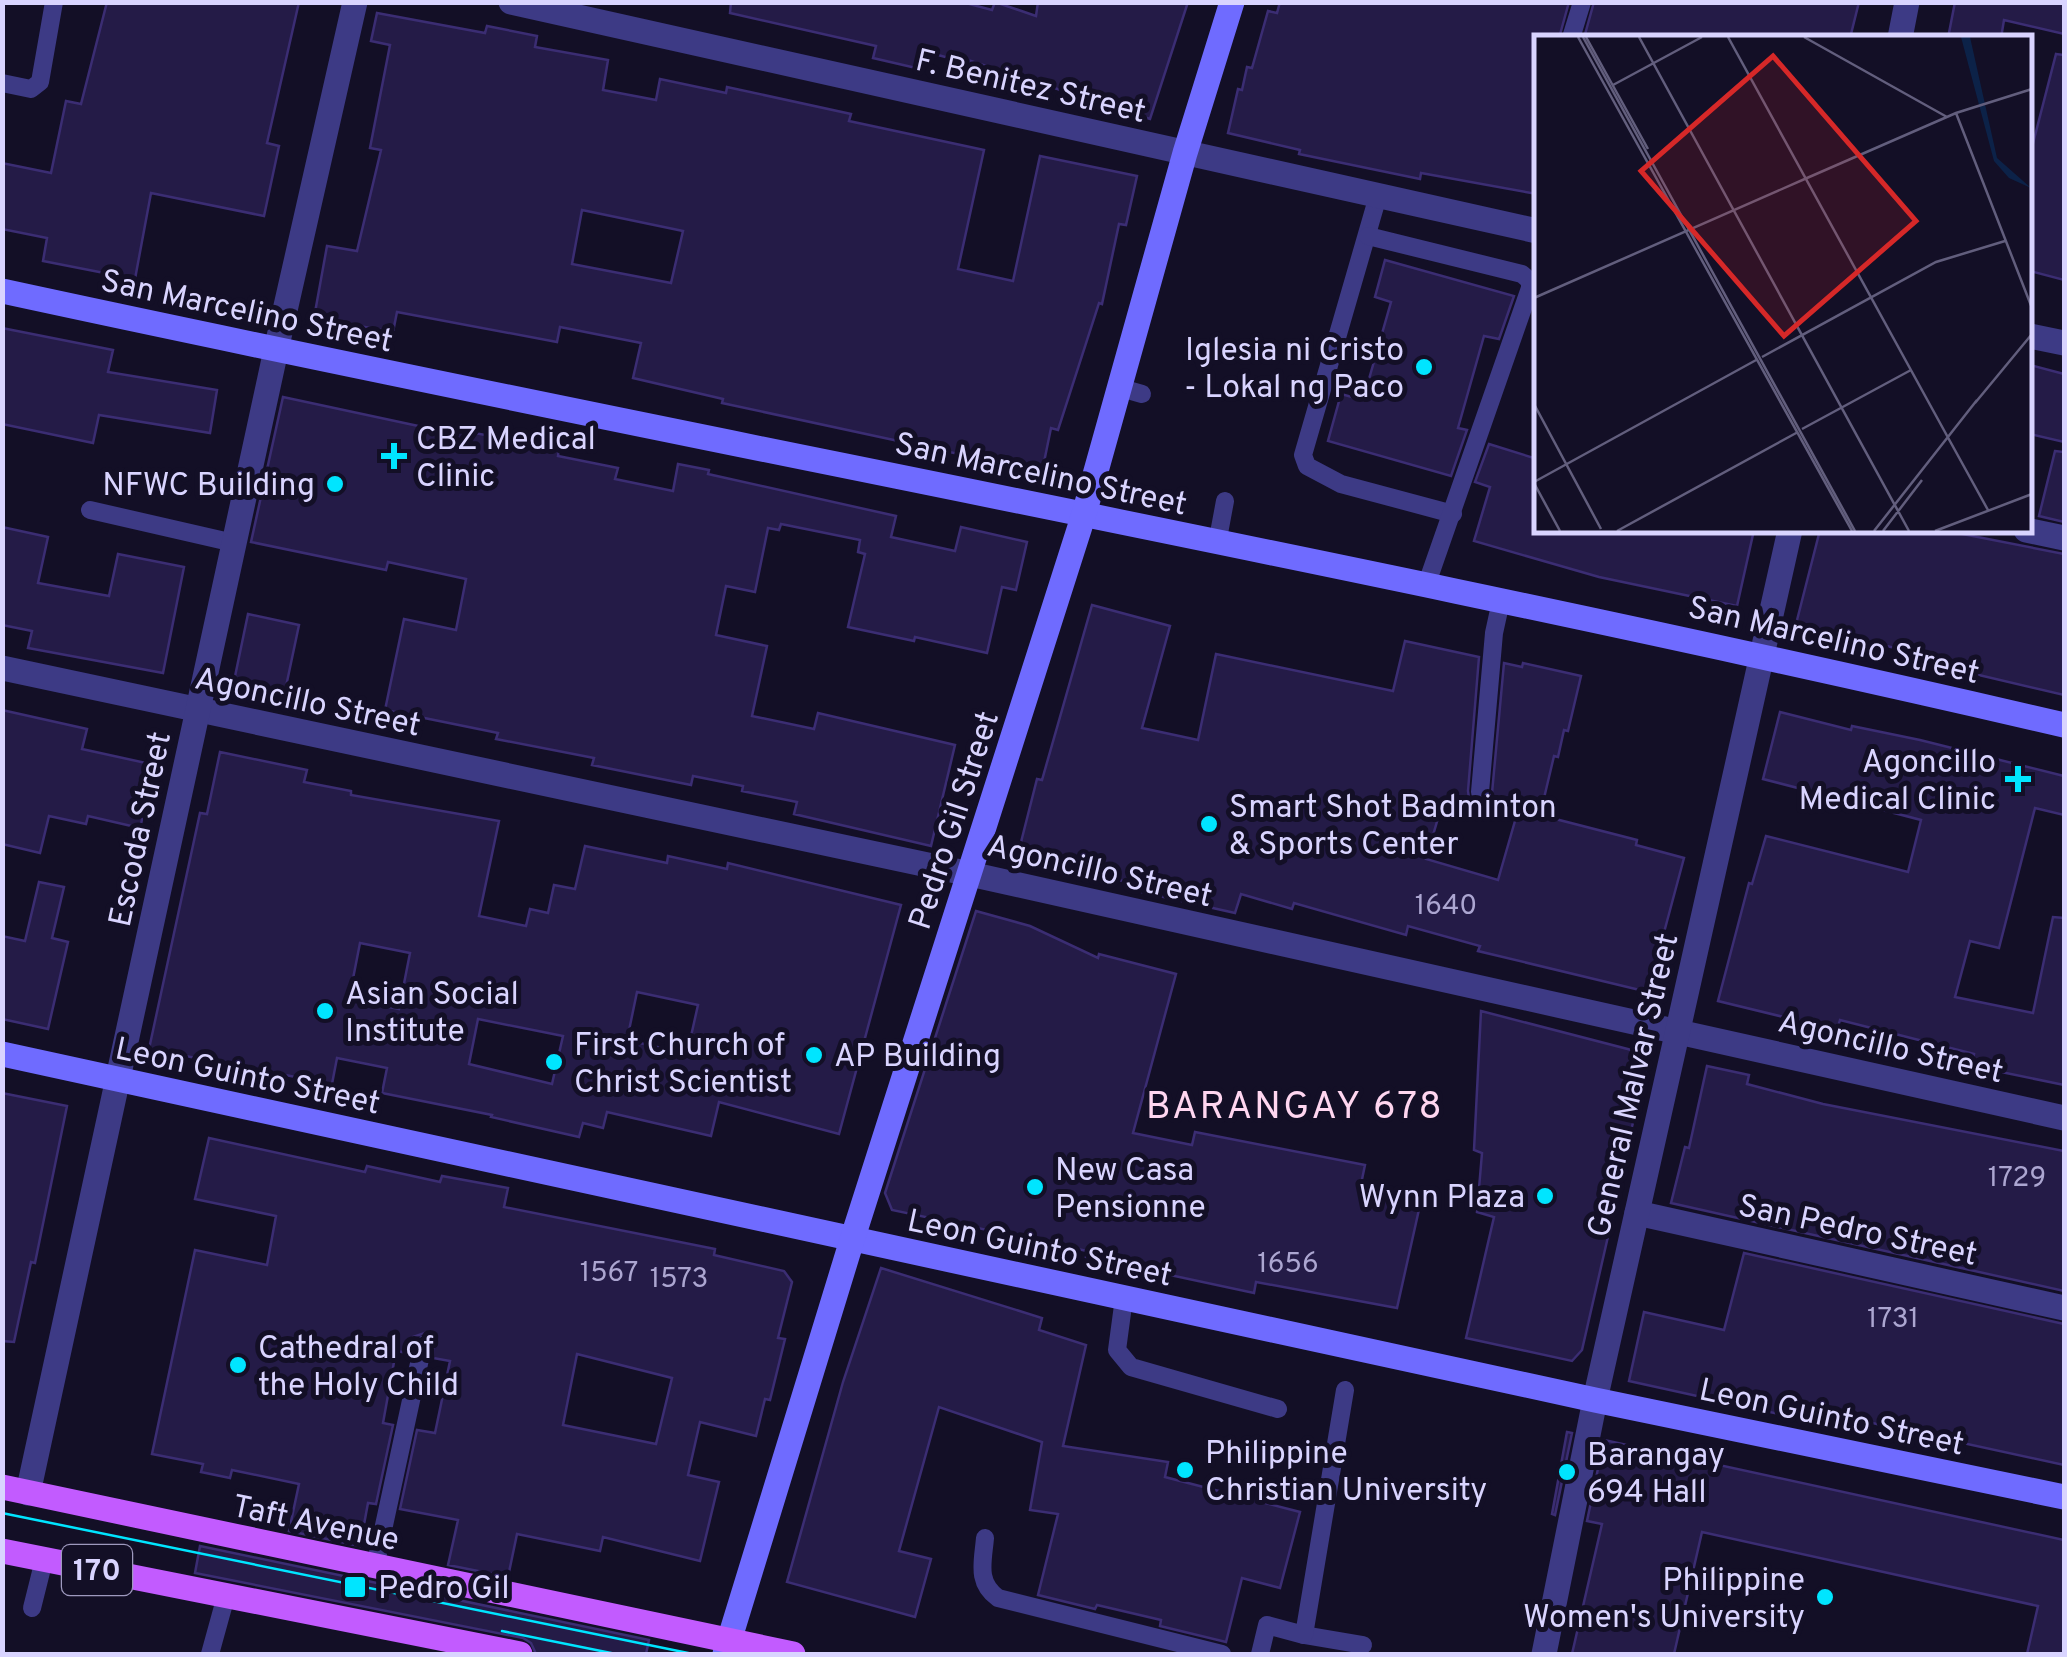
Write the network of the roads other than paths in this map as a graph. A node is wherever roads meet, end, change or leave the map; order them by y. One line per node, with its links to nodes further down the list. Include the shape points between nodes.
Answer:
1 (54, 2): 9 (lane, via 40,82 32,89)
2 (355, 2): 17 (street, Escoda Street)
3 (511, 2): 10 (street, F. Benitez Street)
4 (1232, 2): 10 (street, Pedro Gil Street)
5 (1582, 2): 7 (lane)
6 (1908, 2): 8 (street)
7 (1572, 35)
8 (1901, 35)
9 (2, 83)
10 (1185, 152): 11 (street, F. Benitez Street); 20 (street, Pedro Gil Street, via 1132,391)
11 (1378, 196): 12 (street, F. Benitez Street); 13 (lane)
12 (1534, 230)
13 (1368, 236): 21 (lane, via 1308,428 1307,466 1341,484); 21 (lane, via 1530,281)
14 (2, 291): 17 (street, San Marcelino Street)
15 (2032, 336): 16 (street)
16 (2064, 343)
17 (276, 350): 20 (street, San Marcelino Street); 25 (street, Escoda Street)
18 (1225, 501): 26 (lane)
19 (90, 510): 25 (lane)
20 (1084, 514): 26 (street, San Marcelino Street); 34 (street, Pedro Gil Street)
21 (1452, 514): 27 (lane)
22 (2032, 531): 24 (street)
23 (1790, 532): 29 (street, General Malvar Street)
24 (2064, 538)
25 (234, 542): 31 (street, Escoda Street)
26 (1217, 544): 27 (street, San Marcelino Street)
27 (1426, 586): 28 (street, San Marcelino Street)
28 (1501, 601): 29 (street, San Marcelino Street); 33 (lane)
29 (1762, 655): 32 (street, San Marcelino Street); 35 (street, General Malvar Street)
30 (2, 668): 31 (street, Agoncillo Street)
31 (198, 710): 34 (street, Agoncillo Street); 37 (street, Escoda Street)
32 (2064, 725)
33 (1480, 792)
34 (970, 874): 35 (street, Agoncillo Street); 40 (street, Pedro Gil Street)
35 (1678, 1031): 38 (street, Agoncillo Street); 39 (street, General Malvar Street)
36 (2, 1054): 37 (street, Leon Guinto Street)
37 (118, 1081): 40 (street, Leon Guinto Street); 48 (street, Escoda Street)
38 (2064, 1118)
39 (1637, 1213): 42 (street, San Pedro Street); 45 (street, General Malvar Street)
40 (852, 1240): 41 (street, Leon Guinto Street); 58 (street, Pedro Gil Street)
41 (1124, 1298): 45 (street, Leon Guinto Street); 46 (lane, via 1117,1350 1131,1368)
42 (2064, 1308)
43 (423, 1345): 53 (lane)
44 (1346, 1390): 56 (lane)
45 (1595, 1400): 49 (street, Leon Guinto Street); 64 (street, General Malvar Street)
46 (1278, 1409)
47 (2, 1487): 48 (main road, Taft Avenue / 170)
48 (28, 1493): 53 (main road, Taft Avenue / 170)
49 (2064, 1498)
50 (985, 1538): 62 (lane, via 981,1578 998,1598)
51 (2, 1551): 52 (main road, 170)
52 (44, 1560): 54 (main road, 170); 55 (lane)
53 (375, 1567): 58 (main road, Taft Avenue / 170)
54 (226, 1596): 59 (lane); 60 (main road, 170)
55 (32, 1608)
56 (1304, 1635): 57 (lane); 63 (lane, via 1267,1625)
57 (1364, 1645)
58 (727, 1648): 61 (main road, Taft Avenue / 170)
59 (210, 1654)
60 (520, 1654)
61 (794, 1654)
62 (1222, 1654)
63 (1260, 1654)
64 (1544, 1654)

